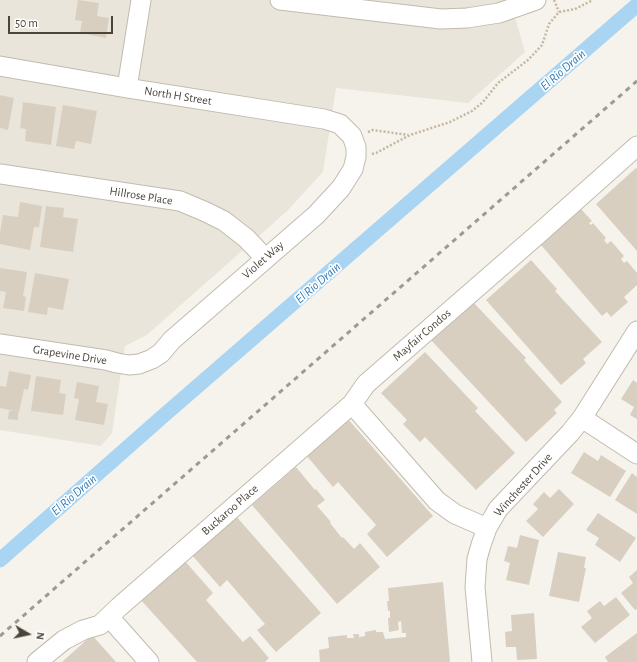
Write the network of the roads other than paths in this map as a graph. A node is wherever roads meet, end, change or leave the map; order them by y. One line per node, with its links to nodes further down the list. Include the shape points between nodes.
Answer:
1 (141, 0): 5 (street)
2 (280, 0): 3 (street, via 442,19 499,14)
3 (531, 1)
4 (0, 66): 5 (street, North H Street)
5 (128, 88): 7 (street, North H Street, via 324,118 340,124 352,136)
6 (637, 146): 13 (street, Mayfair Condos, via 366,384)
7 (356, 157): 9 (street, Violet Way, via 353,169 341,188 316,215)
8 (0, 174): 9 (street, Hillrose Place, via 180,202 224,221 246,238)
9 (265, 258): 12 (street, Violet Way, via 172,340 161,353)
10 (637, 330): 14 (street, Winchester Drive)
11 (0, 344): 12 (street, Grapevine Drive, via 129,365)
12 (139, 364)
13 (352, 404): 16 (street, via 438,501 455,514); 17 (street, Buckaroo Place)
14 (582, 418): 15 (street); 16 (street, Winchester Drive, via 498,509)
15 (637, 454)
16 (487, 528): 20 (street, Winchester Drive, via 477,558 474,587)
17 (109, 617): 18 (street, Buckaroo Place, via 100,625 64,640); 19 (street)
18 (37, 662)
19 (149, 662)
20 (482, 662)

